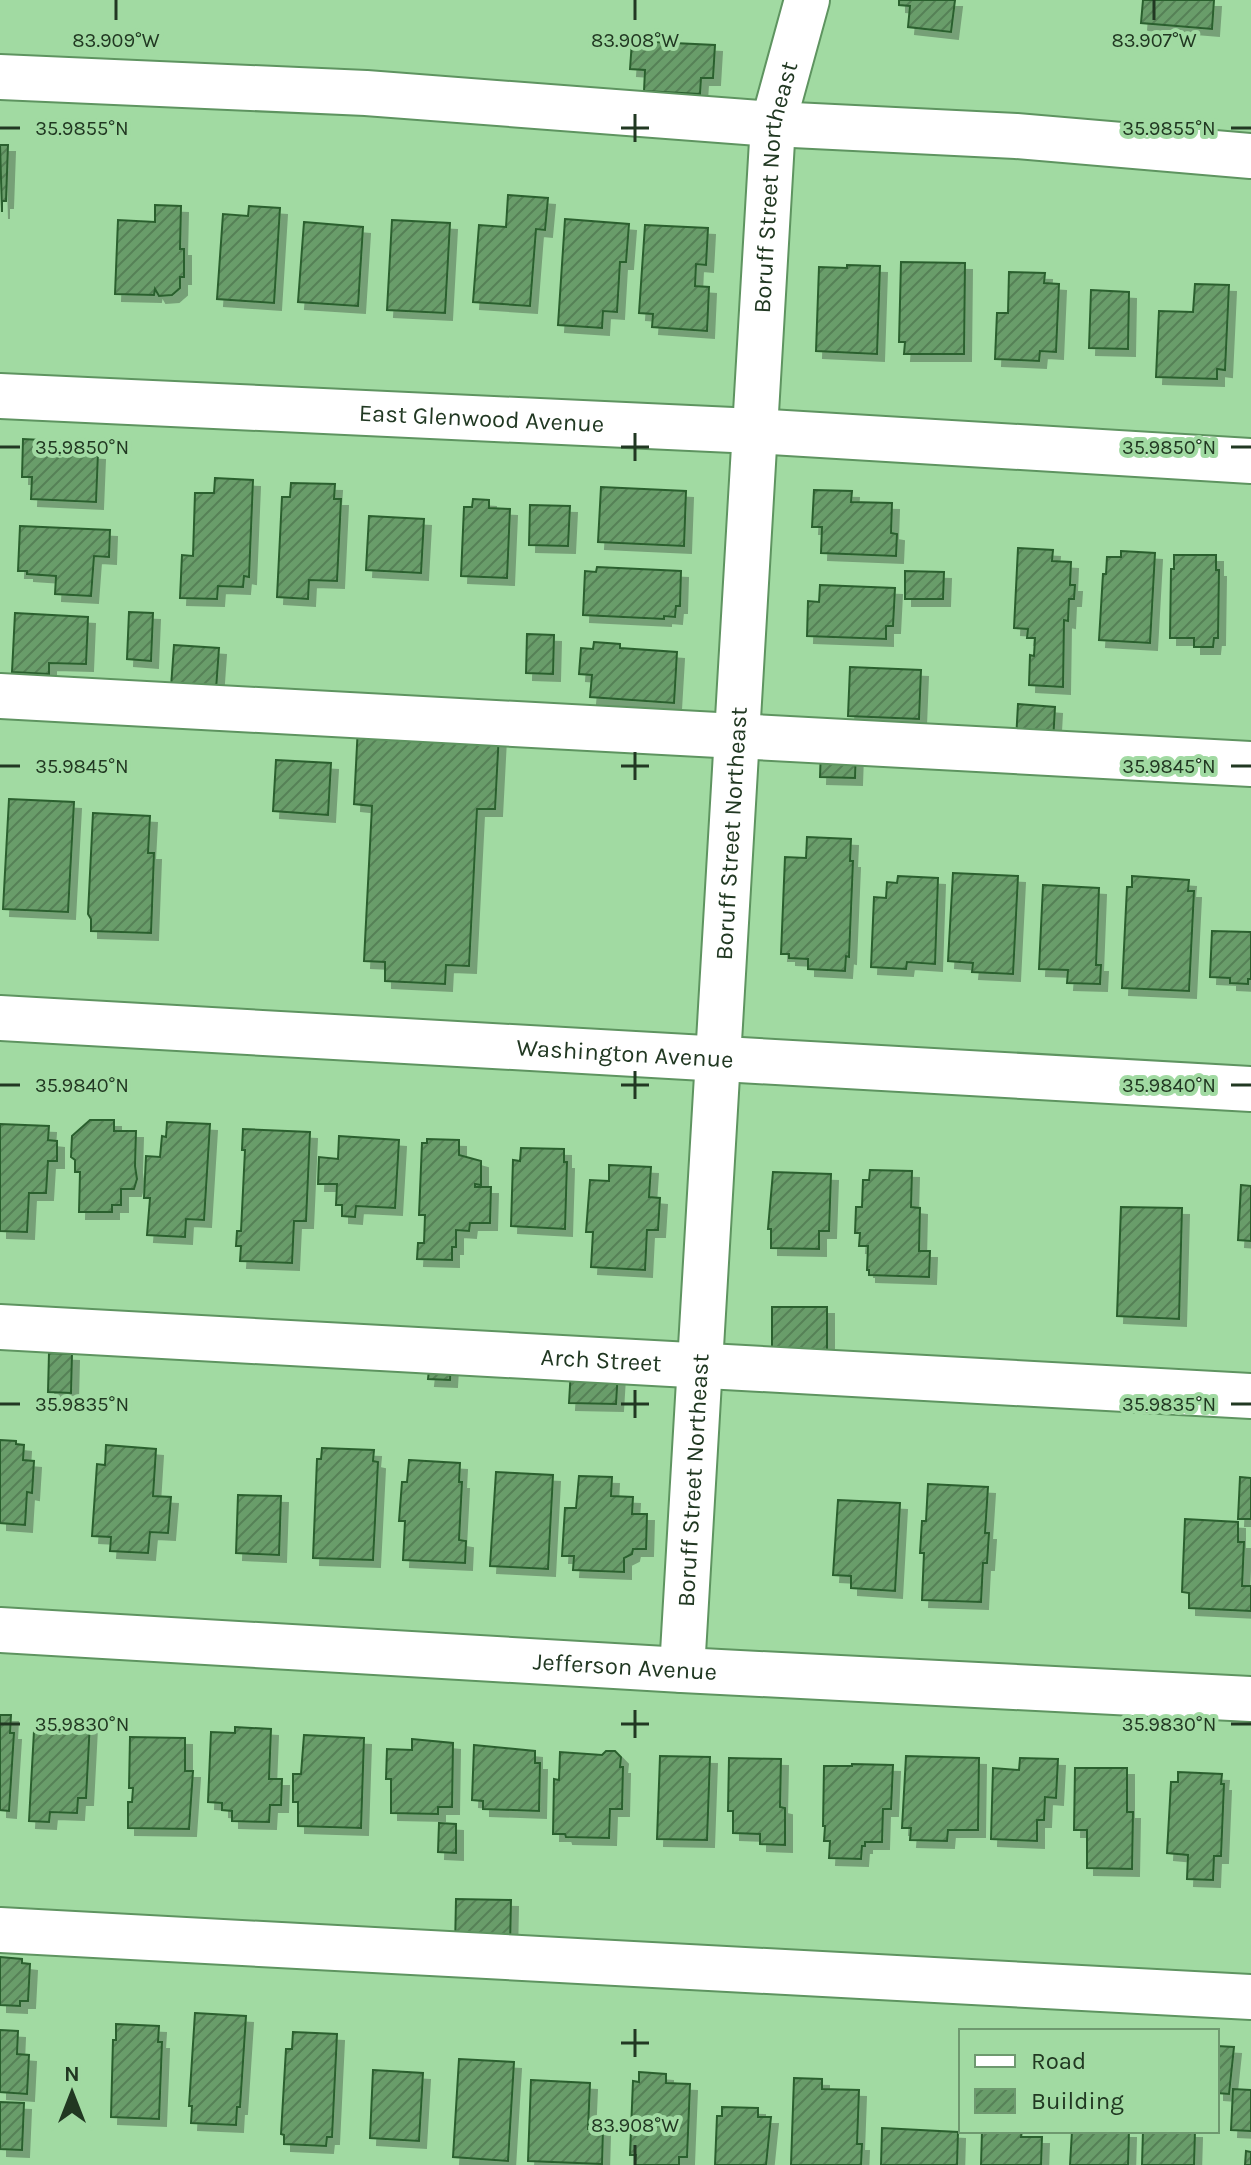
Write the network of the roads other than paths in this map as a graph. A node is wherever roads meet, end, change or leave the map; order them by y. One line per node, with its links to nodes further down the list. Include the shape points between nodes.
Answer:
1 (807, 0): 3 (street, Boruff Street Northeast)
2 (0, 77): 3 (street, via 366,93)
3 (773, 124): 4 (street, via 1016,136); 6 (street, Boruff Street Northeast)
4 (1251, 156)
5 (0, 396): 6 (street, East Glenwood Avenue)
6 (754, 431): 7 (street, East Glenwood Avenue); 9 (street, Boruff Street Northeast)
7 (1251, 461)
8 (0, 696): 9 (street)
9 (736, 737): 10 (street); 12 (street, Boruff Street Northeast)
10 (1251, 764)
11 (0, 1018): 12 (street, Washington Avenue)
12 (718, 1058): 13 (street, Washington Avenue); 15 (street, Boruff Street Northeast)
13 (1251, 1089)
14 (0, 1327): 15 (street, Arch Street)
15 (701, 1364): 16 (street, Arch Street); 18 (street, Boruff Street Northeast)
16 (1251, 1396)
17 (0, 1630): 18 (street, Jefferson Avenue)
18 (682, 1670): 19 (street, Jefferson Avenue)
19 (1251, 1699)
20 (0, 1930): 21 (street)
21 (1251, 1997)

